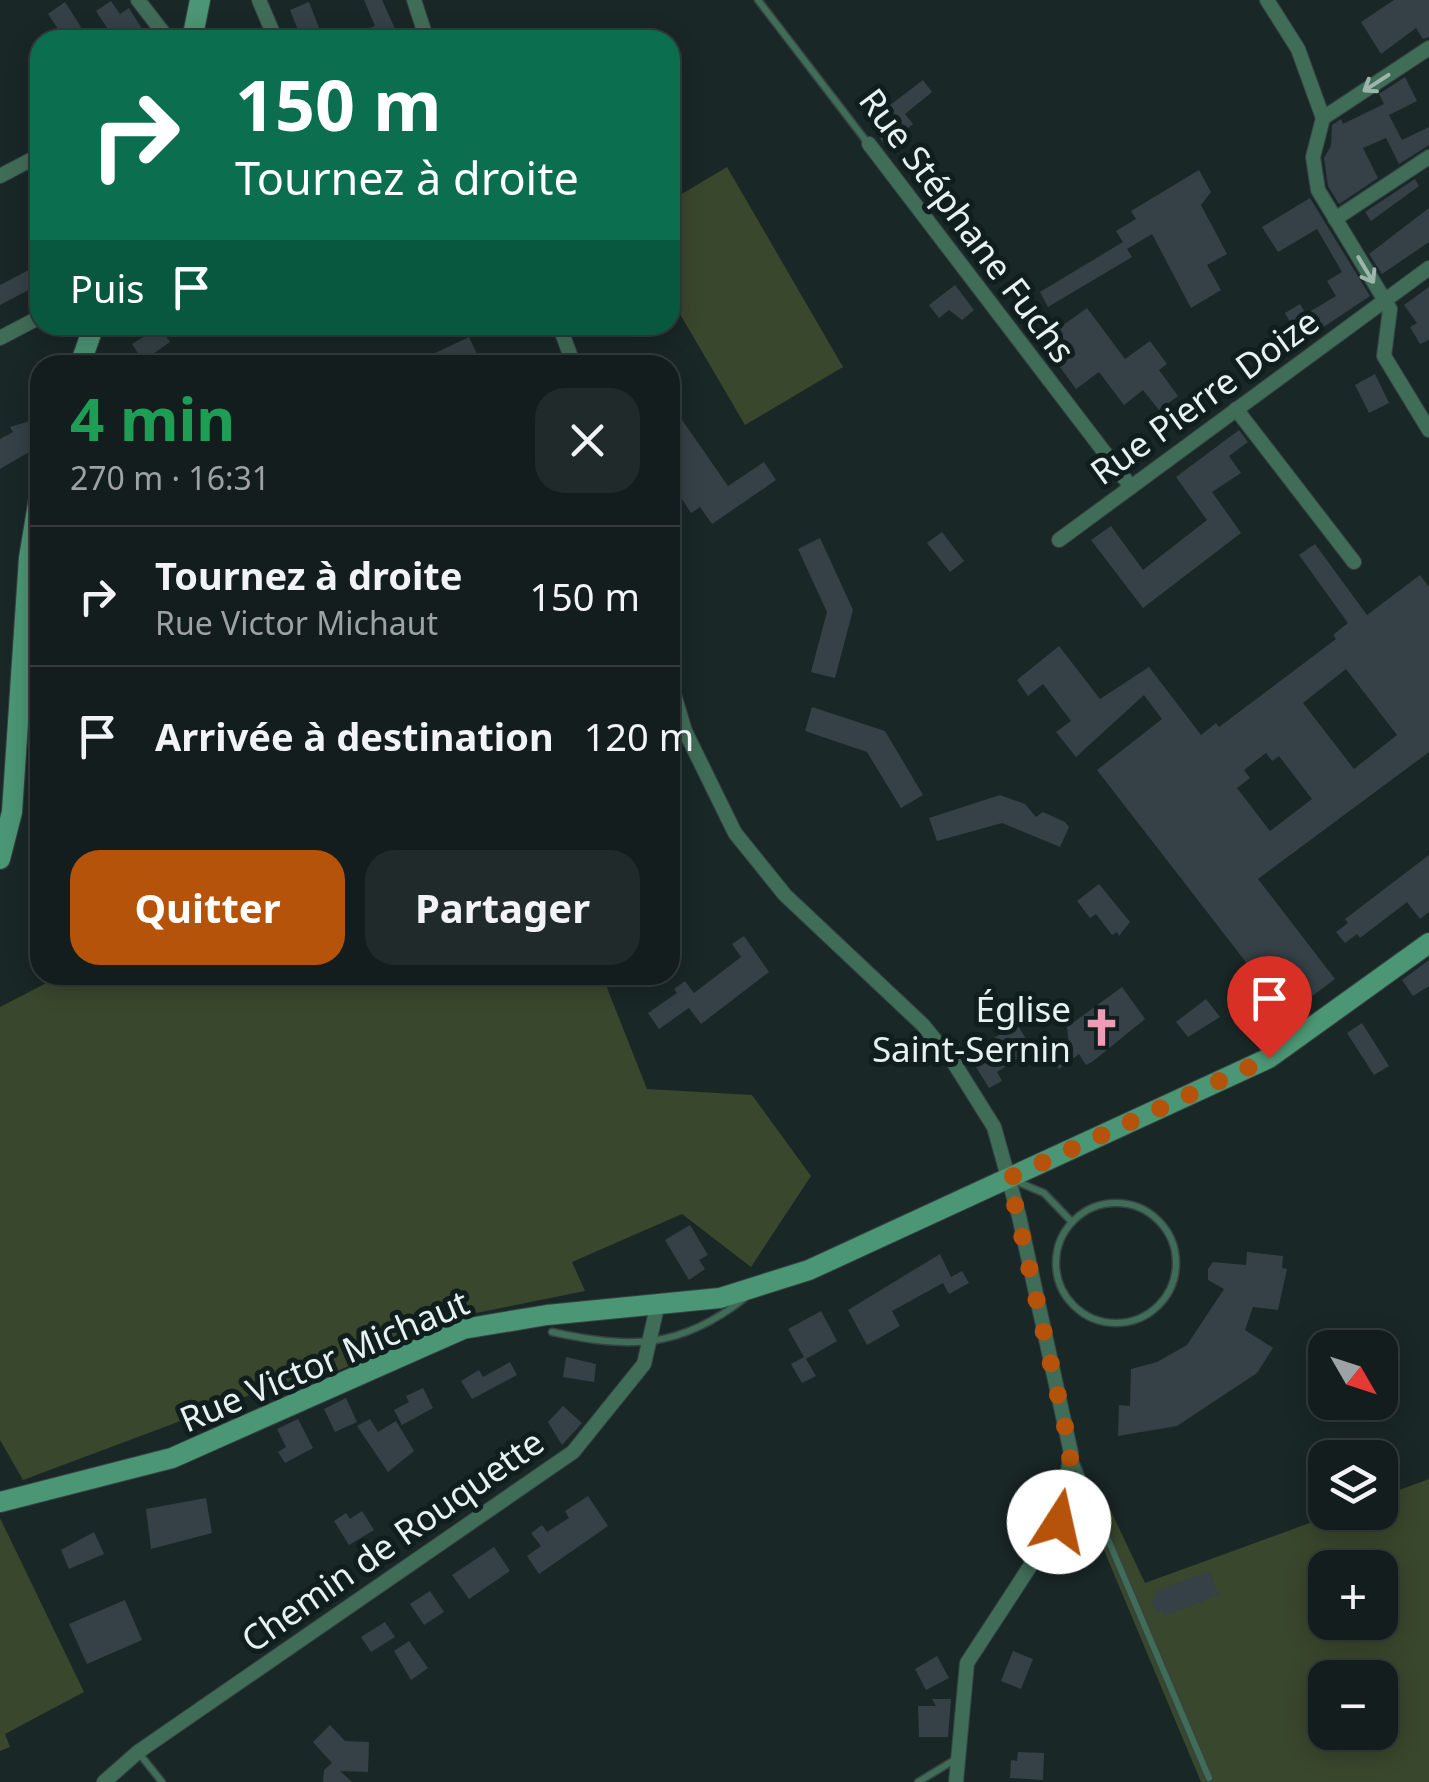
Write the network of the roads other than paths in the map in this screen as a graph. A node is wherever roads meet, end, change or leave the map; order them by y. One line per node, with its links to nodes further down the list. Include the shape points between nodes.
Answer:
1 (138, 0): 7 (street)
2 (200, 0): 8 (street)
3 (260, 0): 9 (street)
4 (414, 0): 10 (street)
5 (758, 0): 13 (lane, Rue Stéphane Fuchs)
6 (1267, 0): 12 (street, via 1298,49)
7 (160, 30)
8 (194, 30)
9 (272, 30)
10 (424, 30)
11 (1429, 48): 12 (street, one-way to 12)
12 (1324, 118): 17 (street, via 1313,157 1318,190)
13 (869, 144): 24 (street, Rue Stéphane Fuchs)
14 (1429, 157): 17 (street)
15 (30, 161): 16 (street)
16 (0, 176)
17 (1335, 219): 19 (street, one-way to 19)
18 (1429, 268): 19 (street, Rue Pierre Doize)
19 (1384, 300): 22 (street, Rue Pierre Doize); 23 (street, via 1390,309 1384,356)
20 (30, 323): 21 (street)
21 (0, 338)
22 (1236, 409): 24 (street, Rue Pierre Doize); 27 (street)
23 (1429, 430)
24 (1131, 486): 25 (street, Rue Pierre Doize)
25 (1059, 540)
26 (30, 552): 29 (street, via 12,812)
27 (1354, 562)
28 (680, 714): 31 (street, via 735,832 785,895 923,1025 954,1063 994,1127)
29 (0, 859)
30 (1429, 944): 31 (street, Rue Victor Michaut, via 1269,1058)
31 (1009, 1178): 32 (lane, via 1044,1193); 33 (street, Rue Victor Michaut); 37 (street)
32 (1072, 1222): 32 (lane, via 1056,1260 1058,1280 1076,1308 1119,1324 1158,1308 1175,1276 1176,1255 1159,1220 1121,1203 1086,1211)
33 (754, 1291): 34 (street, Rue Victor Michaut); 36 (lane, via 727,1312)
34 (658, 1303): 36 (street, Chemin de Rouquette); 38 (street, Rue Victor Michaut, via 463,1329 172,1458)
35 (552, 1332): 36 (lane)
36 (652, 1344): 39 (street, Chemin de Rouquette, via 629,1386 573,1452)
37 (1071, 1453): 40 (street, via 1059,1522 968,1663); 41 (lane)
38 (0, 1502)
39 (138, 1752): 42 (street, Chemin de Rouquette); 43 (lane)
40 (957, 1758): 44 (lane); 45 (street)
41 (1209, 1778)
42 (104, 1782)
43 (162, 1782)
44 (918, 1782)
45 (956, 1782)

